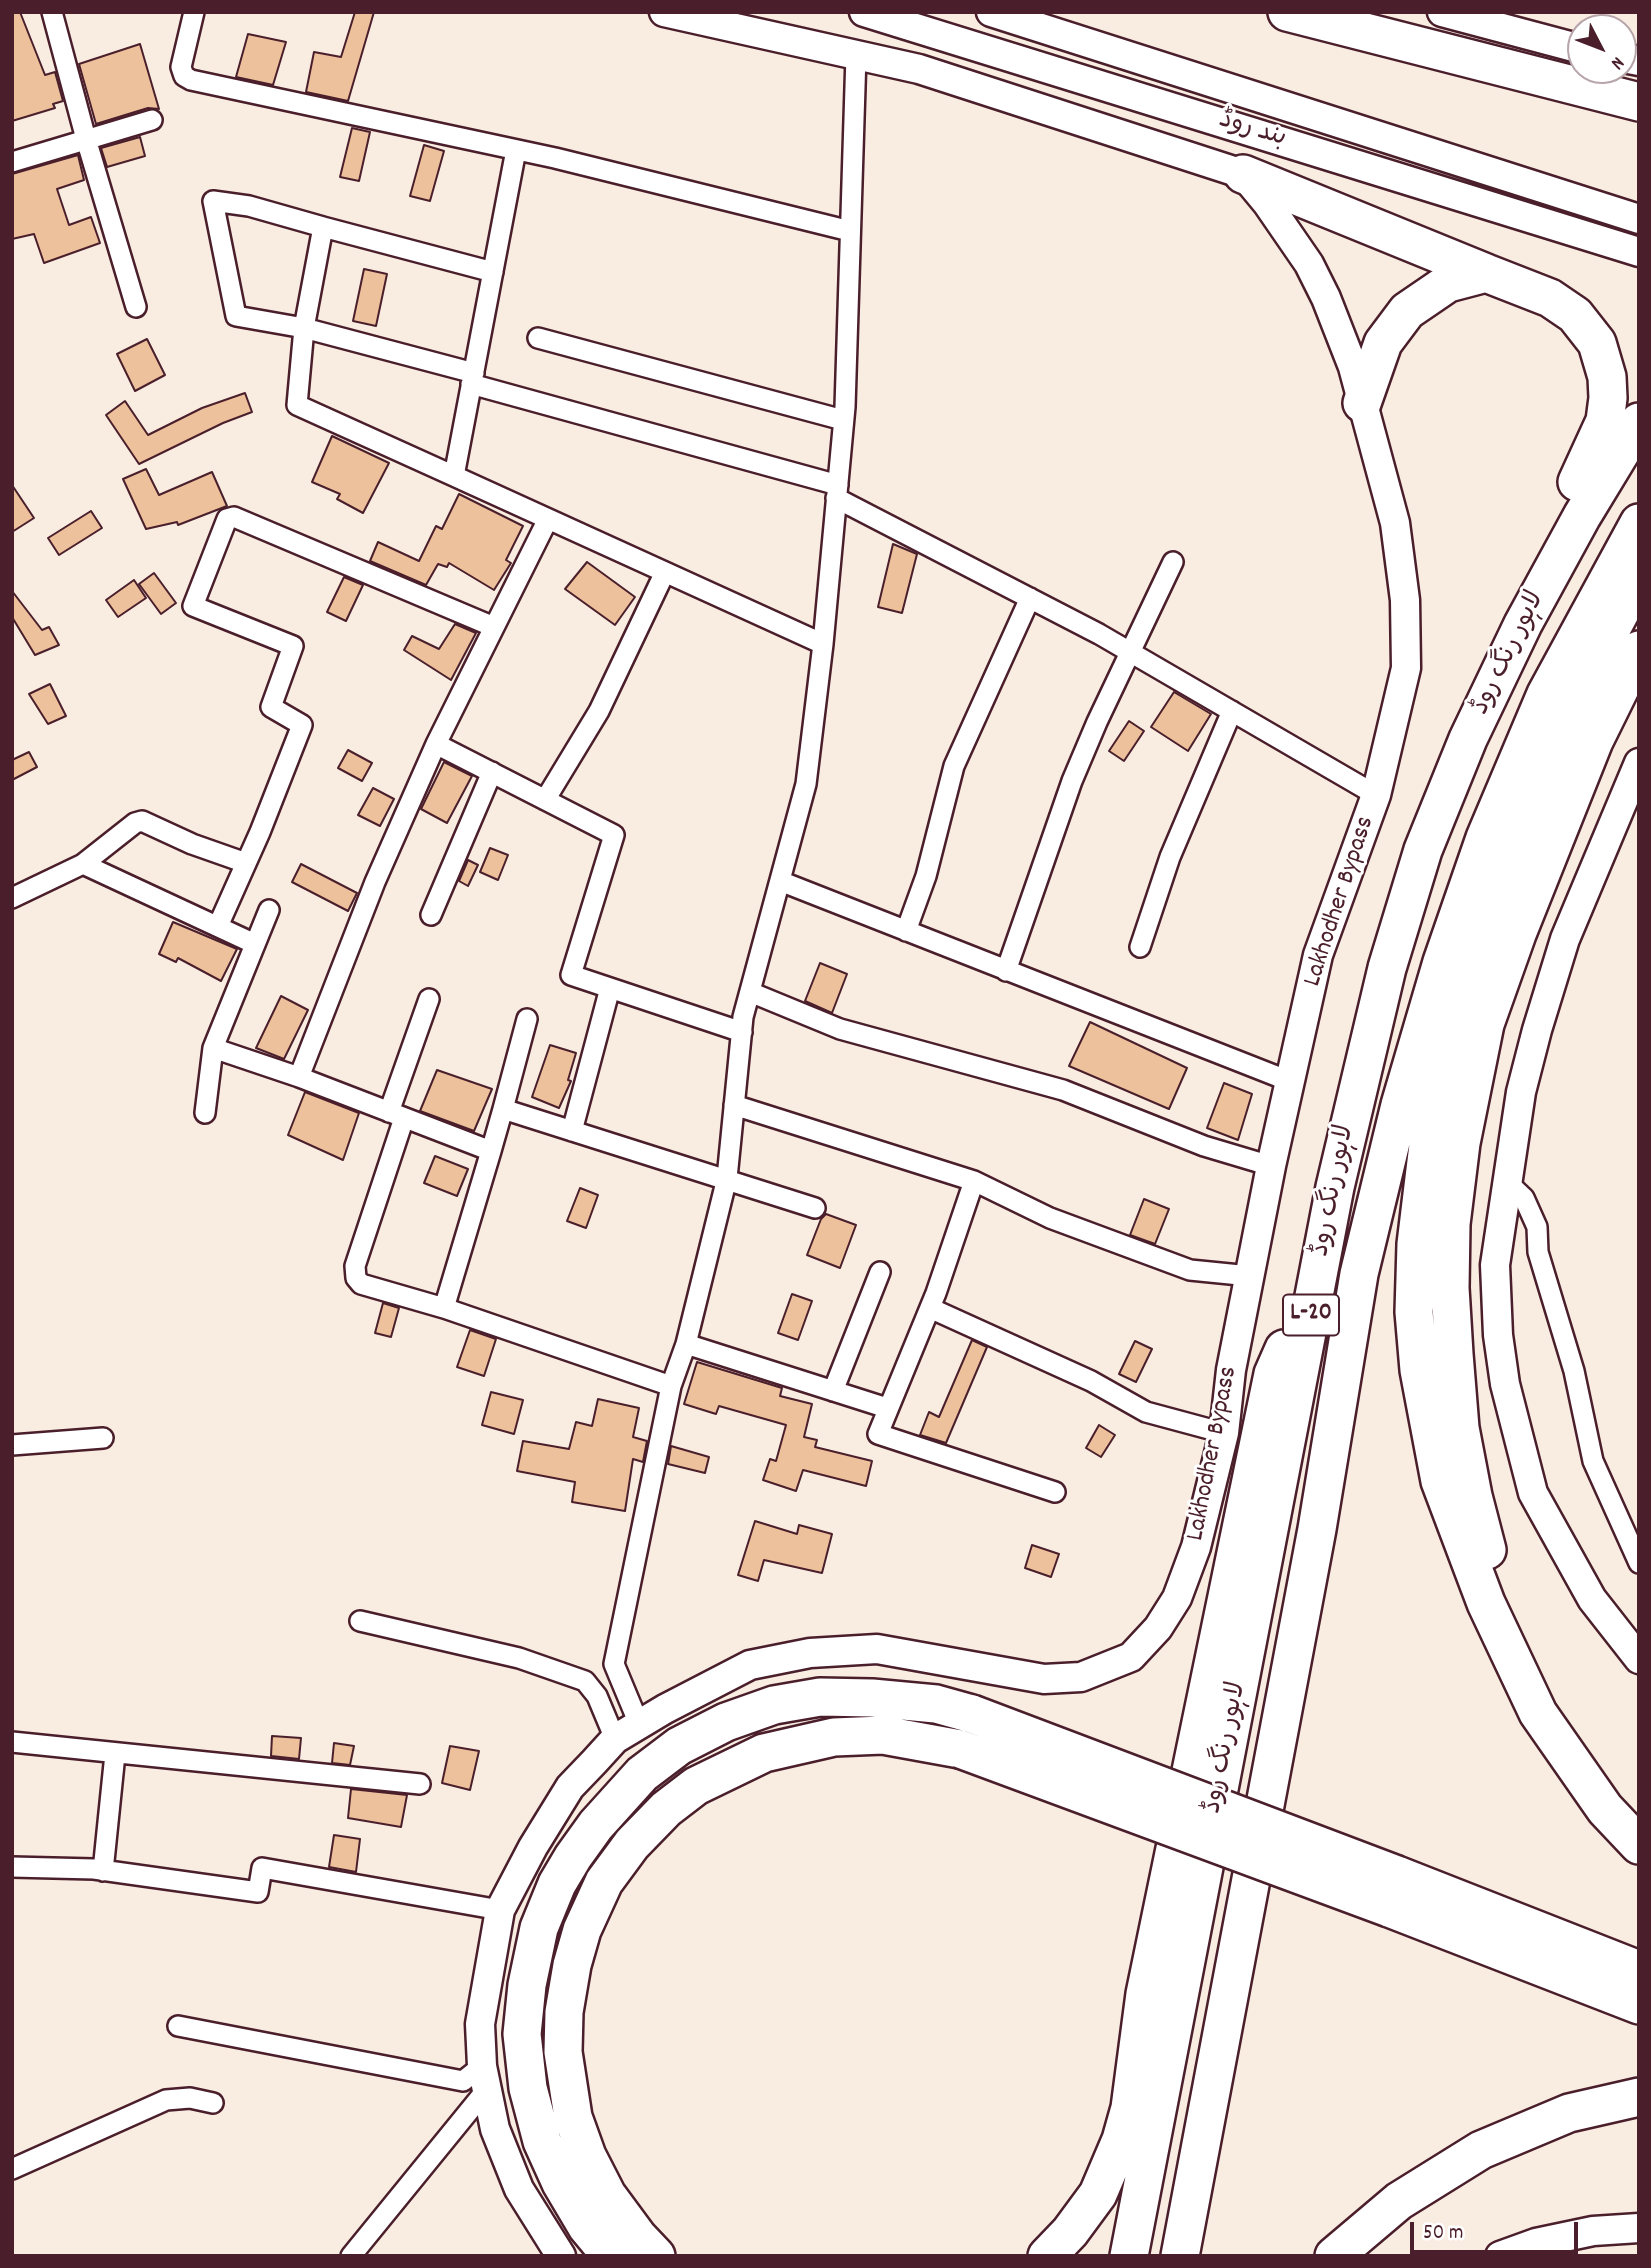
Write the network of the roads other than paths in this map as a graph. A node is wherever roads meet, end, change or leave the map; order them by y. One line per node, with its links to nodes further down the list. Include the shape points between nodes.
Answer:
1 (52, 12): 12 (street)
2 (194, 12): 13 (street, via 181,67 191,80)
3 (664, 12): 9 (main road, بند روڈ)
4 (864, 12): 19 (main road, بند روڈ)
5 (991, 12): 16 (main road, بند روڈ)
6 (1287, 12): 10 (highway)
7 (1442, 12): 8 (main road)
8 (1567, 45)
9 (856, 55): 15 (main road, بند روڈ, via 919,69); 18 (street)
10 (1639, 102)
11 (152, 120): 12 (street)
12 (86, 139): 14 (street); 22 (street)
13 (516, 150): 18 (street); 20 (street)
14 (12, 162)
15 (1243, 174): 21 (highway); 26 (main road, Lakhodher Bypass, via 1289,233 1326,298)
16 (1639, 219)
17 (323, 227): 20 (street); 23 (street); 23 (street, via 214,201 236,316)
18 (850, 232): 27 (street)
19 (1639, 252)
20 (493, 272): 25 (street)
21 (1486, 273): 26 (highway, via 1433,290 1407,311 1383,343); 76 (highway, via 1550,298 1588,328 1604,360 1605,421 1475,678 1415,817 1362,979 1336,1081)
22 (136, 307)
23 (304, 328): 25 (street); 29 (street, via 297,405)
24 (538, 338): 27 (street)
25 (472, 378): 29 (street); 30 (street)
26 (1362, 403): 45 (main road, Lakhodher Bypass, via 1395,523 1405,600 1406,668)
27 (843, 419): 30 (street)
28 (1639, 422): 76 (highway, لاہور رنگ روڈ / L-20, via 1523,624 1468,739 1423,850 1387,968)
29 (454, 476): 31 (street)
30 (837, 491): 36 (street); 38 (street)
31 (548, 519): 34 (street); 37 (street)
32 (1639, 523): 118 (highway, لاہور رنگ روڈ / L-20, via 1546,694 1485,838 1400,1105 1359,1274 1317,1529)
33 (1173, 562): 40 (street)
34 (665, 572): 38 (street); 46 (street, via 599,711)
35 (1639, 577): 97 (highway, via 1534,797 1472,962 1438,1087 1416,1244 1419,1370 1440,1481 1509,1656 1538,1713)
36 (1030, 597): 40 (street); 54 (street, via 954,766 926,876)
37 (494, 627): 42 (street); 47 (street, via 234,517 227,519 193,606 293,646 271,707 302,725)
38 (823, 644): 49 (street, via 806,783)
39 (1639, 650): 97 (highway, via 1556,831 1485,1024 1461,1143 1451,1224 1454,1354 1472,1496 1516,1632)
40 (1131, 652): 41 (street); 57 (street, via 1068,792)
41 (1233, 710): 45 (street); 56 (street, via 1170,857)
42 (436, 744): 44 (street); 64 (street, via 375,882)
43 (1639, 763): 74 (main road, via 1565,939 1521,1092)
44 (492, 772): 46 (street); 52 (street)
45 (1376, 795): 65 (main road, Lakhodher Bypass, via 1318,956)
46 (545, 800): 58 (street, via 614,835 571,975)
47 (246, 863): 48 (street, via 142,821); 53 (street)
48 (83, 864): 50 (street); 53 (street)
49 (779, 881): 54 (street); 59 (street)
50 (12, 898)
51 (269, 910): 55 (street)
52 (431, 915)
53 (218, 926): 55 (street)
54 (906, 931): 57 (street)
55 (255, 944): 63 (street)
56 (1140, 947)
57 (1006, 971): 65 (street)
58 (610, 988): 62 (street); 70 (street)
59 (750, 992): 62 (street); 72 (street, via 840,1029 1063,1090 1204,1146)
60 (429, 999): 69 (street)
61 (527, 1019): 67 (street)
62 (741, 1032): 66 (street)
63 (213, 1048): 64 (street); 68 (street)
64 (299, 1077): 69 (street)
65 (1289, 1081): 72 (main road, Lakhodher Bypass)
66 (734, 1105): 73 (street); 75 (street)
67 (503, 1110): 70 (street); 71 (street)
68 (205, 1113)
69 (396, 1115): 71 (street); 81 (street, via 355,1266 356,1278 360,1284)
70 (572, 1131): 73 (street)
71 (491, 1151): 81 (street)
72 (1271, 1166): 80 (main road, Lakhodher Bypass)
73 (727, 1178): 77 (street); 83 (street)
74 (1505, 1180): 91 (street, via 1524,1198 1537,1227 1538,1252 1574,1371 1593,1461); 93 (main road, via 1495,1265 1498,1335 1505,1384 1533,1493 1592,1599)
75 (974, 1181): 80 (street, via 1050,1218 1190,1270); 82 (street)
76 (1335, 1187): 78 (highway, لاہور رنگ روڈ / L-20)
77 (815, 1208)
78 (1320, 1265): 116 (highway, via 1273,1374 1145,1994 1130,2108 1098,2194); 117 (highway, لاہور رنگ روڈ / L-20)
79 (880, 1272): 85 (street)
80 (1250, 1276): 87 (main road, Lakhodher Bypass)
81 (444, 1308): 84 (street)
82 (930, 1308): 86 (street); 87 (street, via 1091,1381 1146,1412)
83 (686, 1344): 84 (street); 85 (street)
84 (671, 1386): 94 (street, via 614,1664)
85 (833, 1391): 86 (street)
86 (887, 1408): 90 (street, via 878,1434)
87 (1224, 1433): 94 (main road, Lakhodher Bypass, via 1196,1547 1177,1598 1131,1657 1081,1677 1044,1679 877,1649 810,1653 750,1665)
88 (103, 1438): 89 (street)
89 (12, 1445)
90 (1055, 1492)
91 (1639, 1563)
92 (360, 1621): 94 (street, via 519,1658 585,1681)
93 (1639, 1659)
94 (627, 1732): 103 (main road, Lakhodher Bypass, via 570,1787)
95 (12, 1742): 96 (street)
96 (115, 1754): 98 (street); 101 (street)
97 (1576, 1767): 99 (highway, via 1605,1809)
98 (421, 1784)
99 (1639, 1845)
100 (12, 1867): 101 (street)
101 (103, 1871): 103 (street, via 258,1892 262,1868)
102 (1393, 1891): 104 (highway); 105 (highway); 114 (highway, bridge, via 972,1714 936,1704 820,1697 774,1705 726,1722 679,1746 642,1774 573,1857 539,1928 527,1986 524,2048 528,2088 542,2141 561,2183); 115 (highway, bridge, via 960,1749 883,1735 834,1737 764,1754 696,1786 632,1844 604,1882 582,1930 564,2012 563,2052 573,2117 587,2156 607,2195)
103 (500, 1910): 107 (main road, Lakhodher Bypass, via 480,2024)
104 (1639, 1970)
105 (1639, 2005)
106 (178, 2026): 107 (street, via 463,2081)
107 (484, 2077): 112 (street); 113 (main road, Lakhodher Bypass, via 495,2129 519,2189)
108 (1639, 2097): 119 (highway, via 1569,2113 1481,2150 1399,2201)
109 (213, 2103): 110 (street, via 190,2098 166,2100)
110 (12, 2169)
111 (1639, 2228): 120 (main road, via 1593,2231)
112 (351, 2256)
113 (561, 2256)
114 (611, 2256)
115 (656, 2256)
116 (1047, 2256)
117 (1129, 2256)
118 (1180, 2256)
119 (1334, 2256)
120 (1500, 2256)

